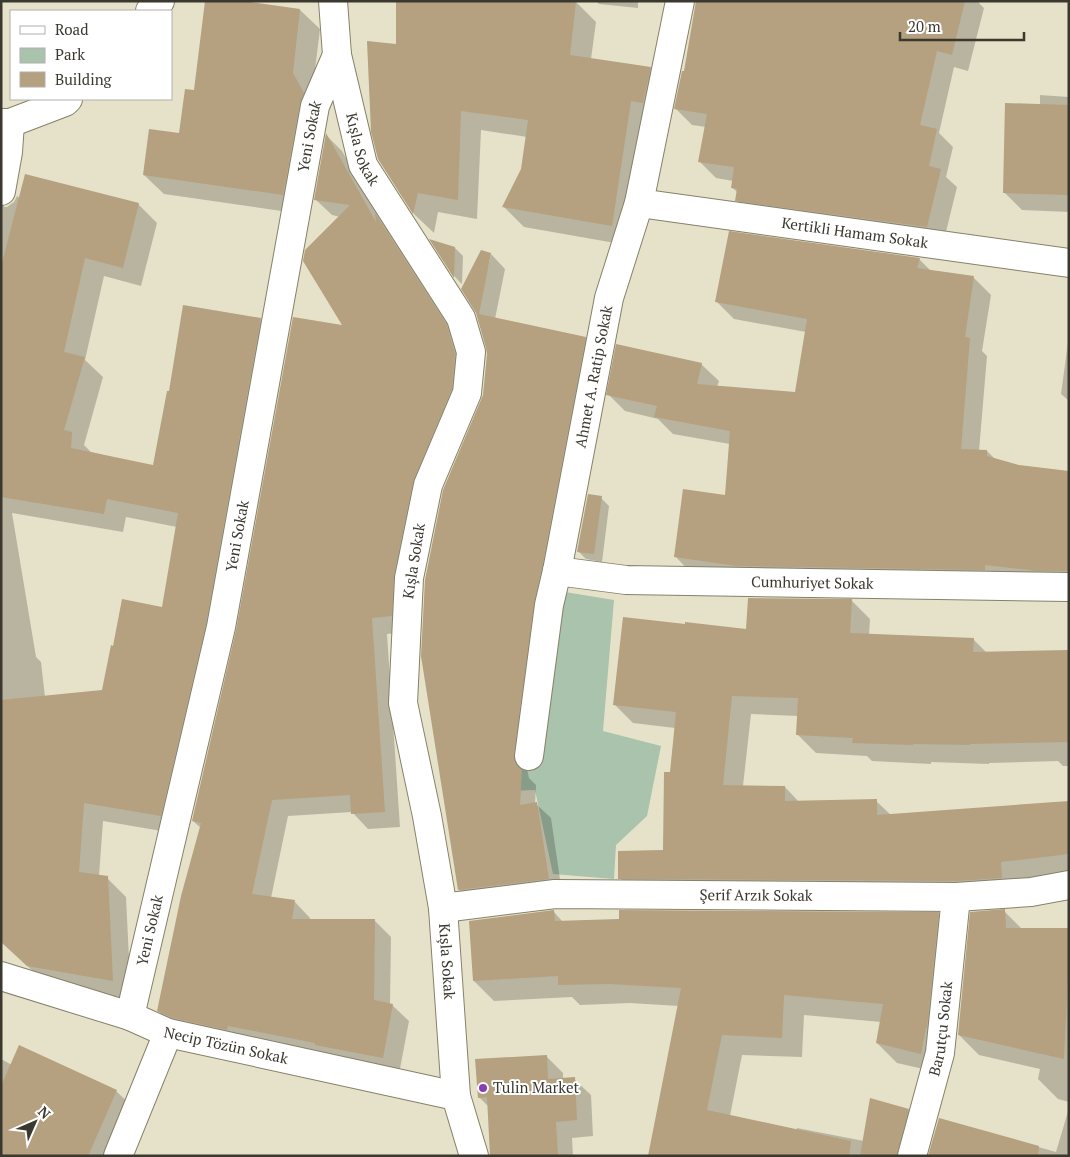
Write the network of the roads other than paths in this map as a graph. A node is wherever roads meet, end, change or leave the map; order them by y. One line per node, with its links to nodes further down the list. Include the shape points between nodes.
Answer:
1 (160, 1): 4 (street)
2 (334, 1): 5 (street, Kışla Sokak)
3 (680, 1): 9 (street, Ahmet A. Ratip Sokak)
4 (151, 10)
5 (337, 54): 16 (street, Kışla Sokak, via 363,164 461,318 471,352 467,393 428,486 408,578 403,702); 18 (street, Yeni Sokak, via 315,106 221,627)
6 (67, 100): 7 (street)
7 (6, 123): 8 (street, via 8,152)
8 (1, 191)
9 (639, 203): 10 (street, Kertikli Hamam Sokak); 11 (street, Ahmet A. Ratip Sokak, via 609,298)
10 (1069, 263)
11 (557, 571): 12 (street, Cumhuriyet Sokak, via 626,580); 13 (street, Ahmet A. Ratip Sokak, via 549,606)
12 (1069, 588)
13 (530, 756)
14 (1069, 885): 15 (street, Şerif Arzık Sokak, via 1031,892)
15 (956, 897): 16 (street, Şerif Arzık Sokak, via 555,894); 23 (street, Barutçu Sokak, via 940,1053)
16 (443, 908): 20 (street, Kışla Sokak)
17 (1, 976): 18 (street, Necip Tözün Sokak)
18 (130, 1016): 19 (street, Necip Tözün Sokak)
19 (168, 1033): 20 (street, Necip Tözün Sokak); 21 (street)
20 (456, 1096): 22 (street, Kışla Sokak)
21 (118, 1156)
22 (474, 1156)
23 (912, 1156)

